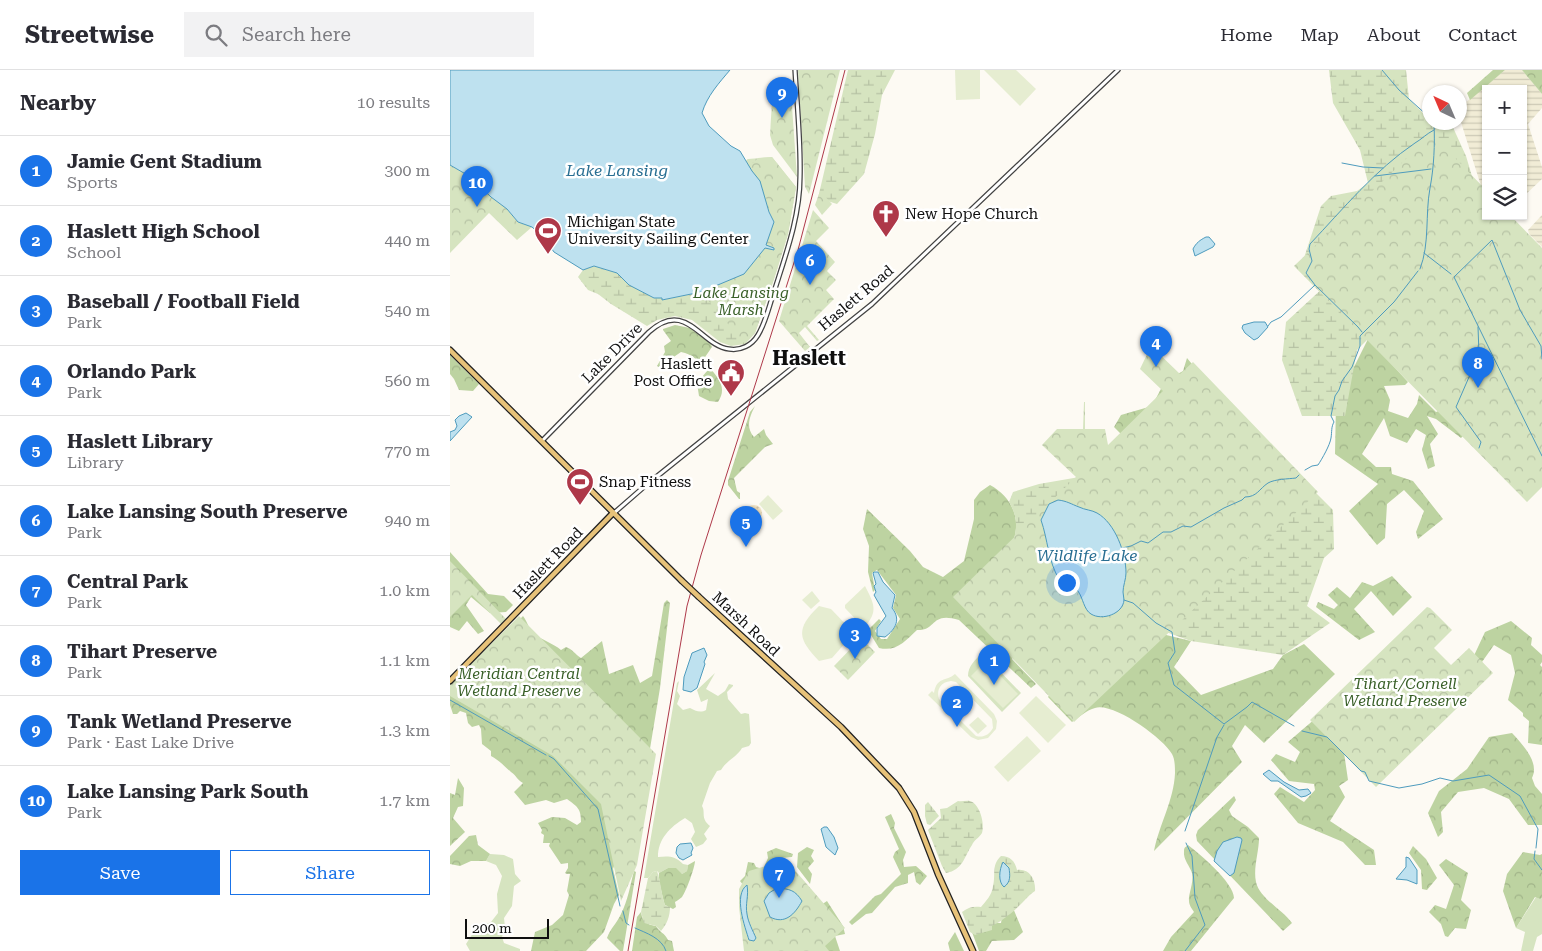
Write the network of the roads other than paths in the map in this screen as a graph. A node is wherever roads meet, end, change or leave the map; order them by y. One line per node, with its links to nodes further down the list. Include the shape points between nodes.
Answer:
1 (795, 70): 4 (street, Lake Drive, via 800,153 797,210 789,245 758,334 744,348 730,350 715,344 688,324 673,321 658,325)
2 (1118, 70): 5 (street, Haslett Road, via 872,304)
3 (450, 350): 4 (main road, Marsh Road)
4 (542, 441): 5 (main road, Marsh Road)
5 (613, 513): 6 (main road, Haslett Road); 7 (main road, Marsh Road, bridge, via 698,597 841,727 899,788 914,812)
6 (450, 681)
7 (972, 951)

